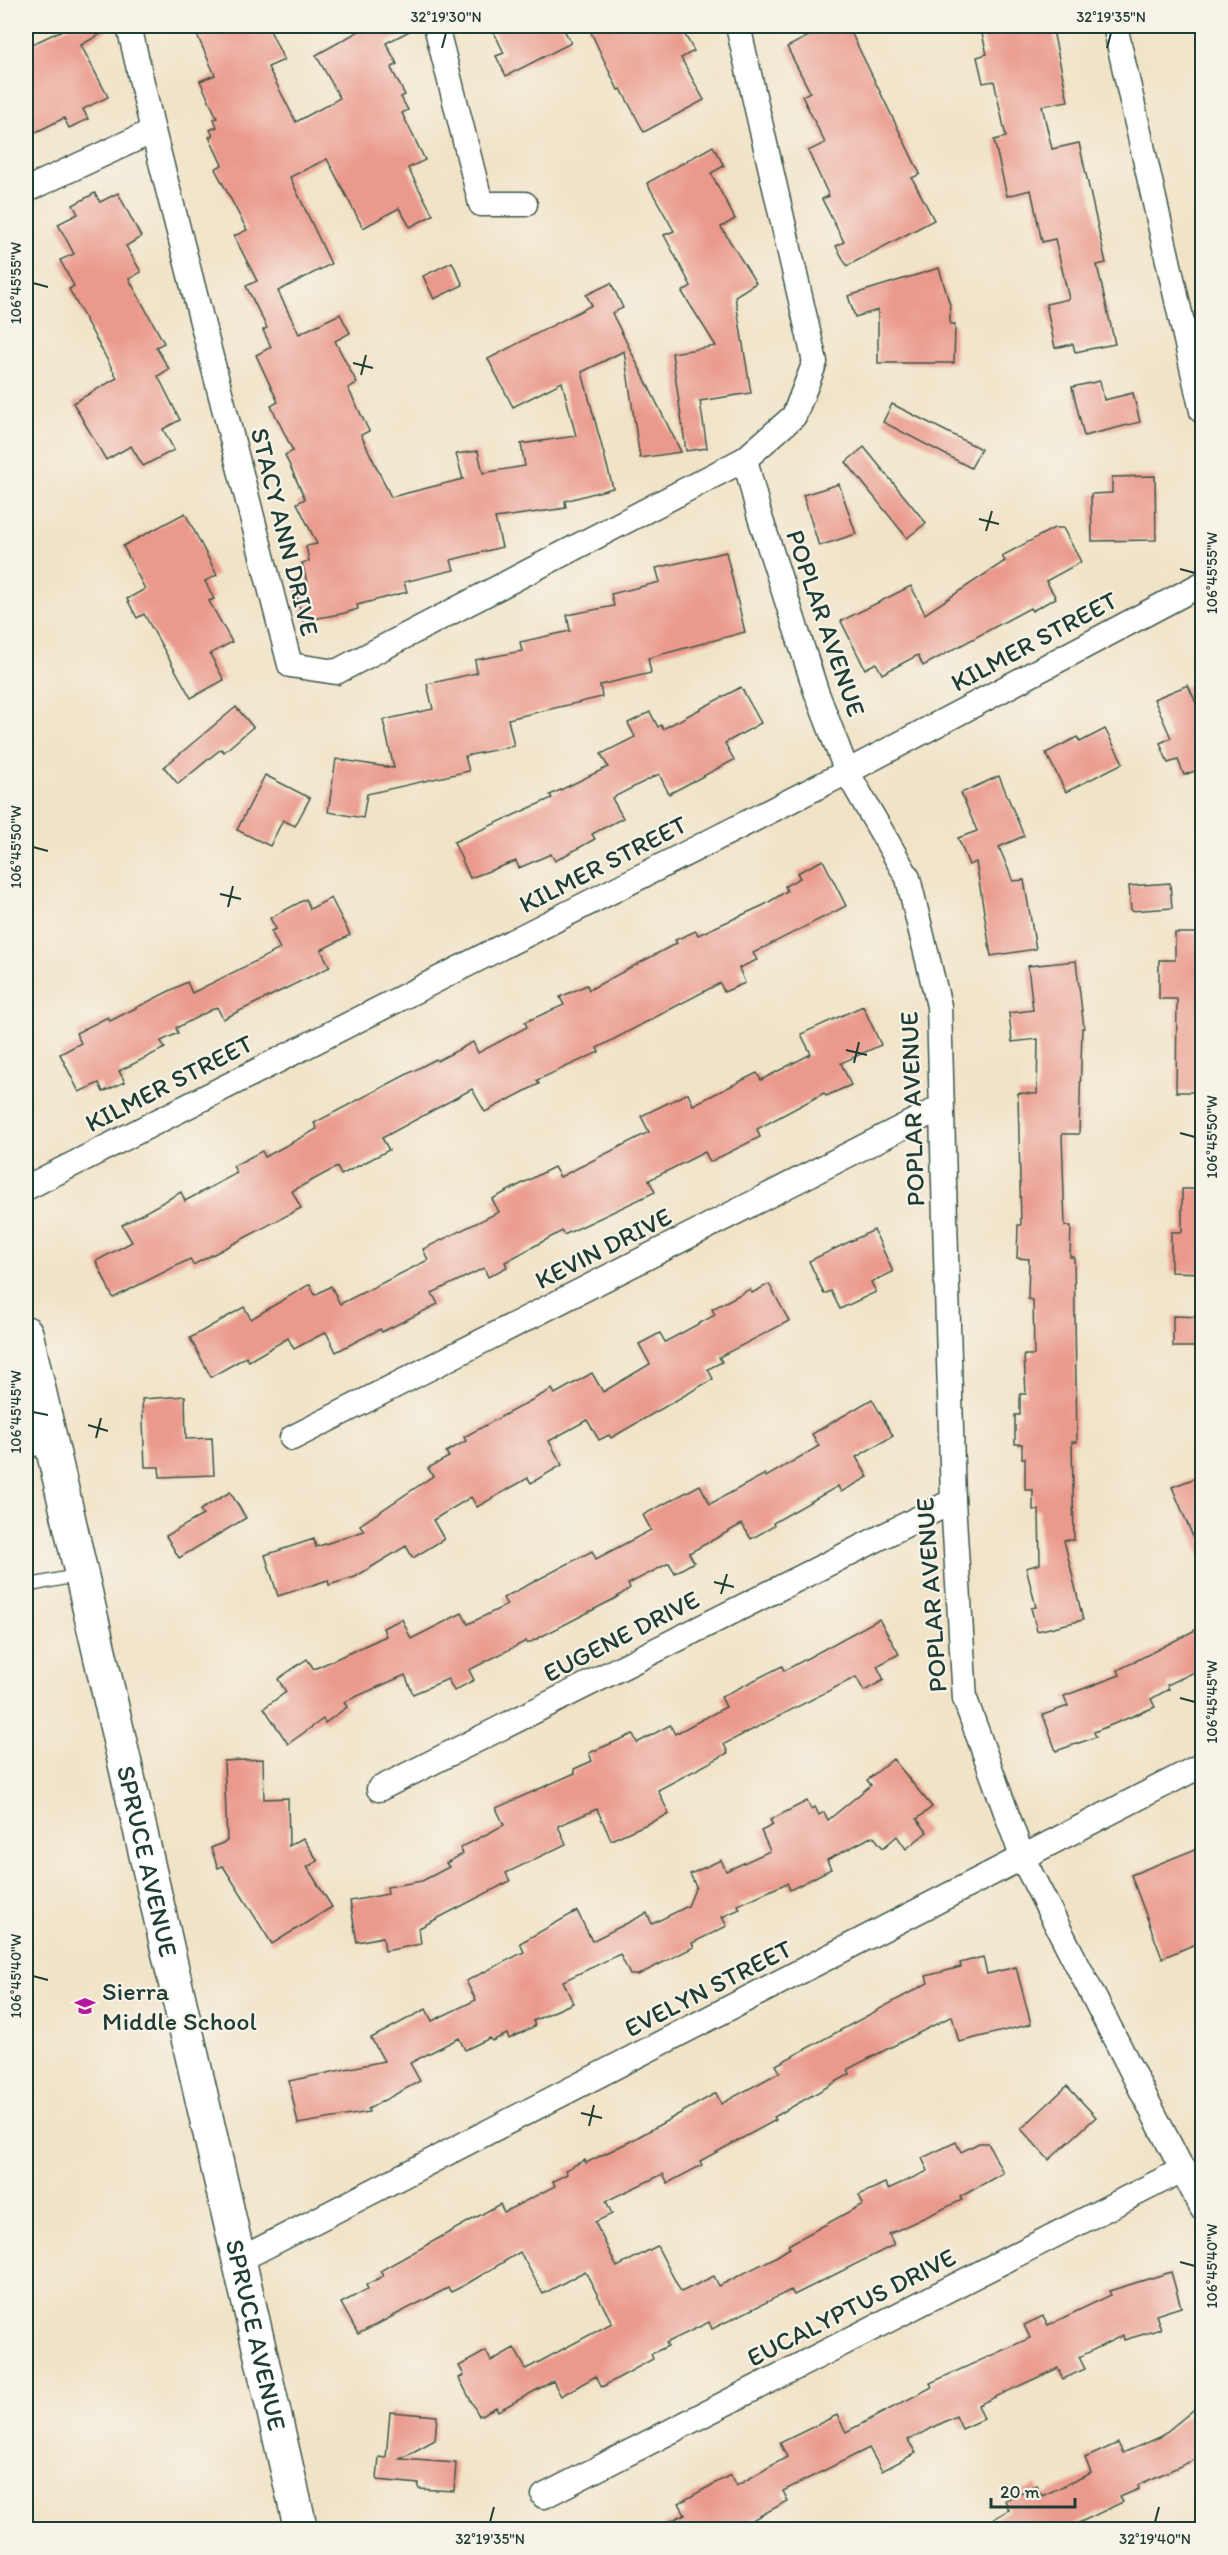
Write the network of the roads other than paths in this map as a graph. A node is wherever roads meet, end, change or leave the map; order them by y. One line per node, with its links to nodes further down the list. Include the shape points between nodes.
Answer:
1 (129, 26): 5 (street, STACY ANN DRIVE)
2 (436, 26): 7 (street, via 481,204)
3 (738, 26): 9 (street, via 815,362 794,416)
4 (1115, 26): 8 (street)
5 (153, 131): 6 (street); 9 (street, STACY ANN DRIVE, via 290,665 336,672)
6 (26, 190)
7 (525, 204)
8 (1203, 411)
9 (745, 459): 11 (street, POPLAR AVENUE, via 816,691)
10 (1203, 584): 11 (street, KILMER STREET)
11 (848, 772): 12 (street, POPLAR AVENUE, via 908,878 939,1006); 13 (street, KILMER STREET)
12 (940, 1108): 15 (street, KEVIN DRIVE); 17 (street, POPLAR AVENUE)
13 (26, 1188)
14 (26, 1333): 16 (main road, SPRUCE AVENUE)
15 (292, 1438)
16 (38, 1448): 18 (main road, SPRUCE AVENUE)
17 (953, 1502): 21 (street, EUGENE DRIVE); 22 (street, POPLAR AVENUE, via 965,1699)
18 (81, 1575): 19 (lane); 25 (main road, SPRUCE AVENUE)
19 (26, 1586)
20 (1203, 1765): 22 (street, EVELYN STREET)
21 (379, 1789)
22 (1023, 1858): 23 (street, POPLAR AVENUE); 25 (street, EVELYN STREET)
23 (1184, 2169): 24 (street, POPLAR AVENUE); 26 (street, EUCALYPTUS DRIVE)
24 (1201, 2201)
25 (239, 2260): 27 (main road, SPRUCE AVENUE)
26 (544, 2496)
27 (301, 2529)

